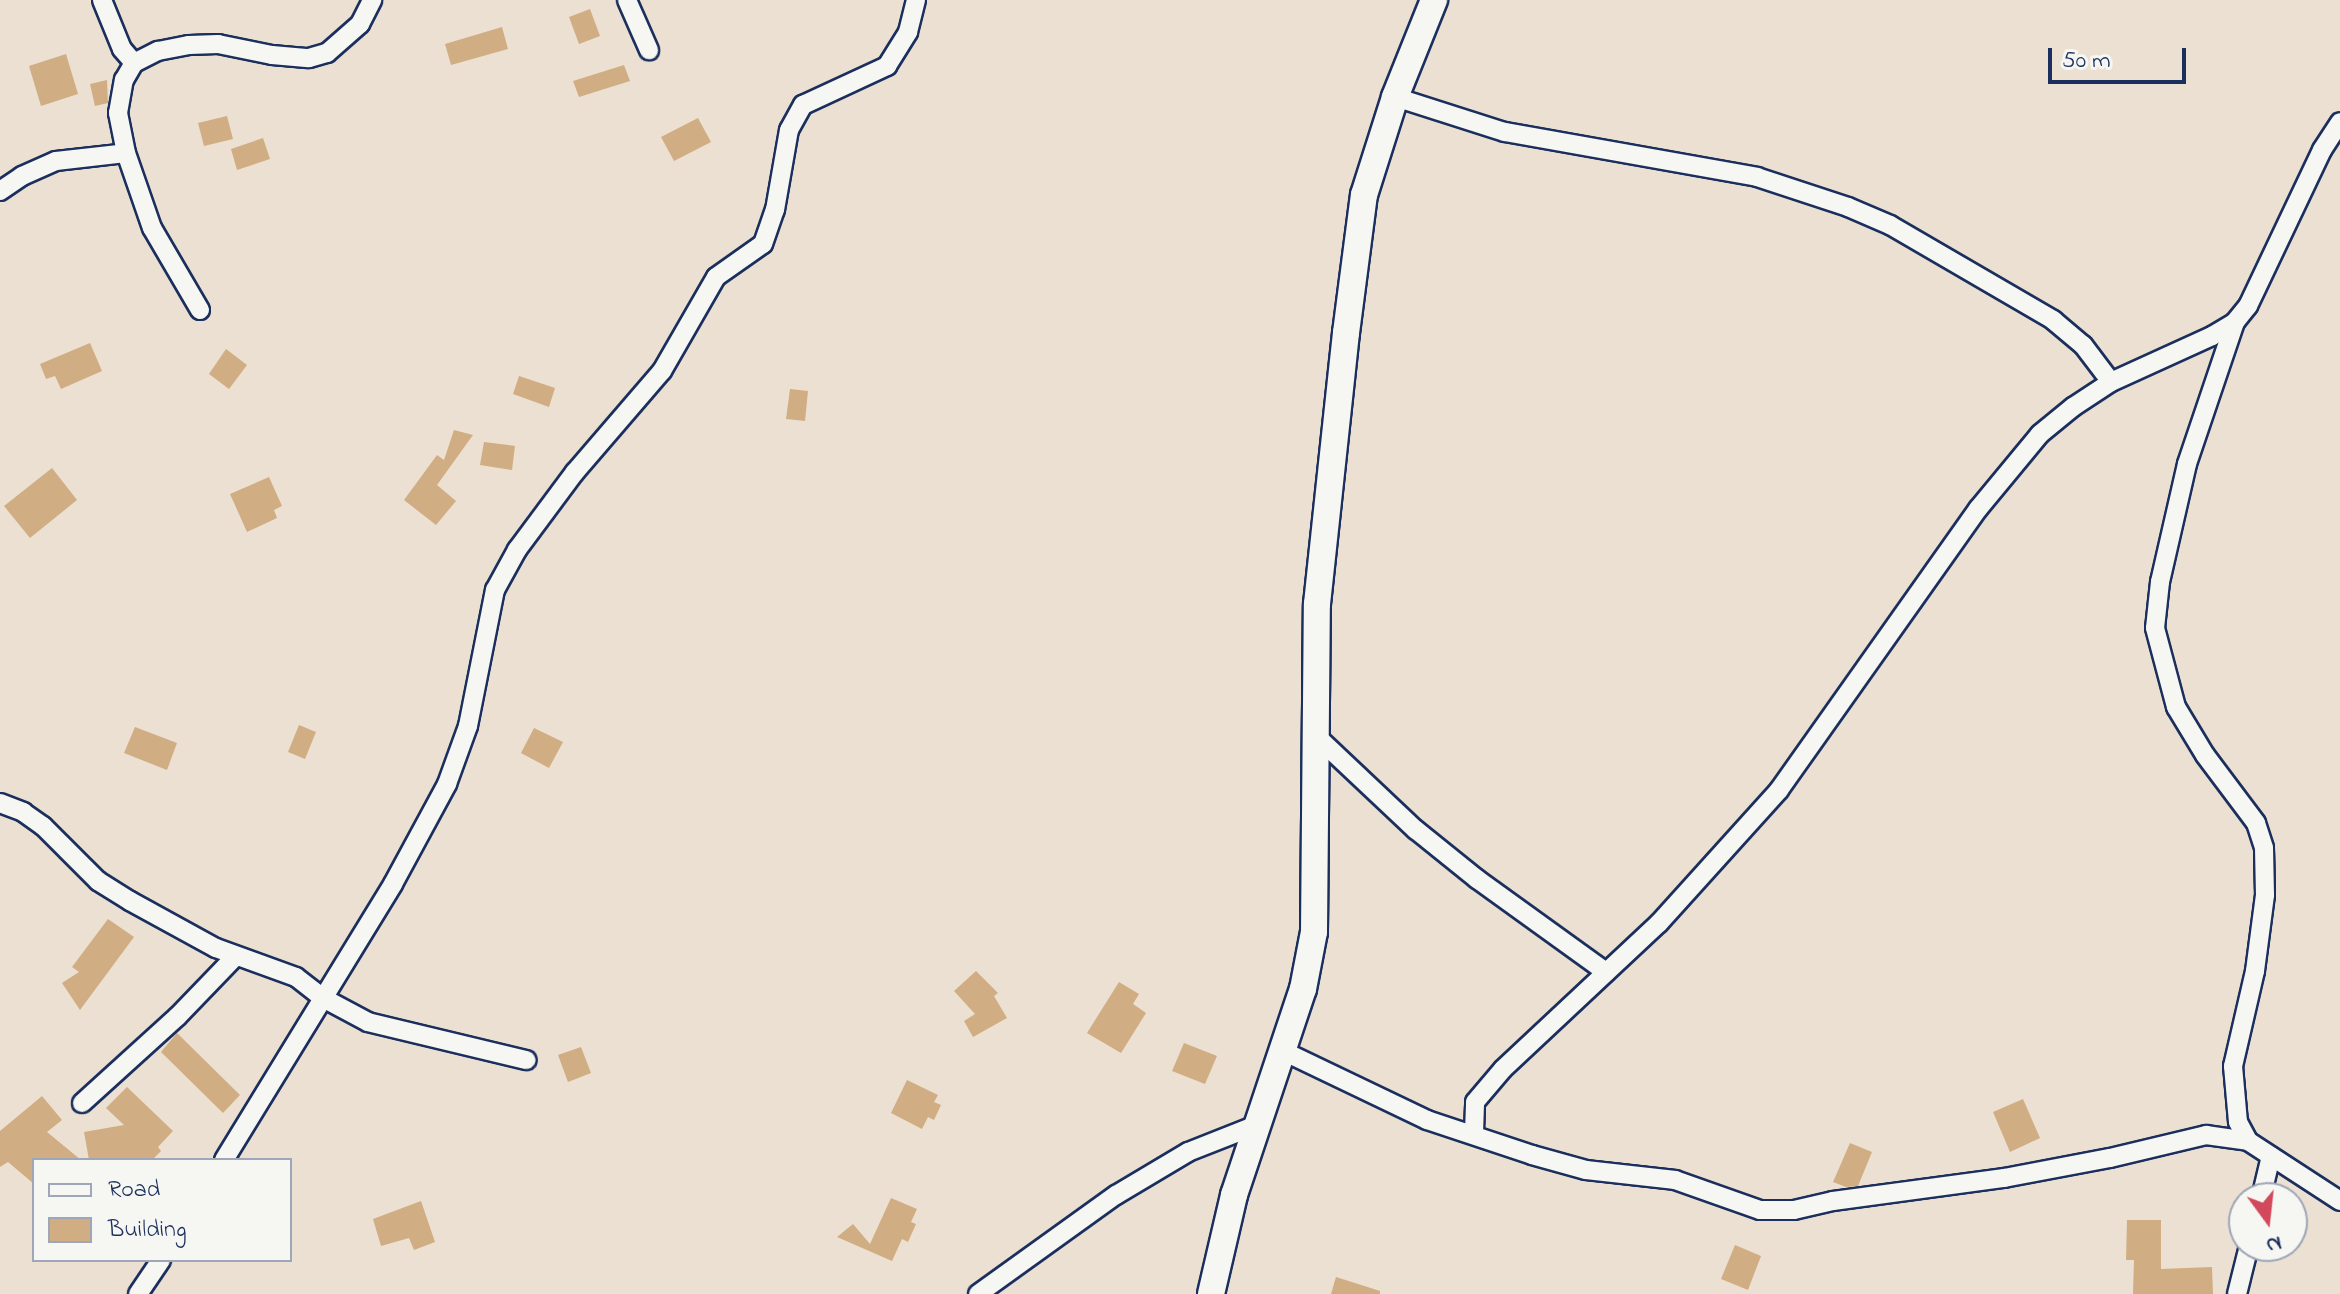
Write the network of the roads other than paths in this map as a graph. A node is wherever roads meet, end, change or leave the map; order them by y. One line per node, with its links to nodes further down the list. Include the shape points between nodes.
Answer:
1 (102, 0): 7 (street, via 122,49)
2 (372, 0): 7 (street, via 346,40 309,58 218,44 158,51)
3 (627, 0): 6 (street)
4 (916, 0): 19 (street, via 908,32 887,66 803,105 789,130 775,210 763,244 716,277 662,371 575,472 517,550 495,590 468,726 447,784)
5 (1434, 0): 8 (main road)
6 (649, 50)
7 (134, 63): 10 (street, via 124,80 118,113)
8 (1395, 97): 14 (street, via 1505,132 1757,177 1848,207 1890,225 2053,320 2083,345); 15 (main road, via 1364,195 1344,349 1317,604)
9 (2340, 122): 13 (street, via 2248,306)
10 (126, 153): 11 (street, via 56,161); 12 (street, via 152,228)
11 (0, 191)
12 (200, 310)
13 (2235, 322): 14 (street); 25 (street, via 2187,464 2155,628 2176,707 2256,823 2264,848 2265,895 2255,971 2233,1066 2238,1122)
14 (2111, 382): 18 (street, via 2040,434 1978,509 1779,790)
15 (1314, 734): 18 (street, via 1428,840); 20 (main road, via 1314,932 1303,989)
16 (0, 803): 17 (street, via 43,826 109,888)
17 (236, 956): 19 (street, via 286,972); 22 (street)
18 (1606, 972): 24 (street, via 1475,1102)
19 (323, 998): 21 (street, via 368,1022); 27 (street)
20 (1281, 1050): 23 (main road); 24 (street, via 1427,1120)
21 (526, 1060)
22 (82, 1103)
23 (1259, 1124): 34 (street, via 1188,1152 1116,1195); 35 (main road, via 1234,1195)
24 (1474, 1133): 25 (street, via 1586,1170 1675,1180 1760,1210 1794,1210 2004,1178 2206,1135)
25 (2248, 1141): 26 (street)
26 (2271, 1156): 28 (street); 29 (street)
27 (225, 1158)
28 (2265, 1182)
29 (2340, 1201)
30 (160, 1262): 32 (street)
31 (2245, 1262): 36 (street)
32 (142, 1289): 33 (street)
33 (162, 1294)
34 (978, 1294)
35 (1211, 1294)
36 (2237, 1294)

